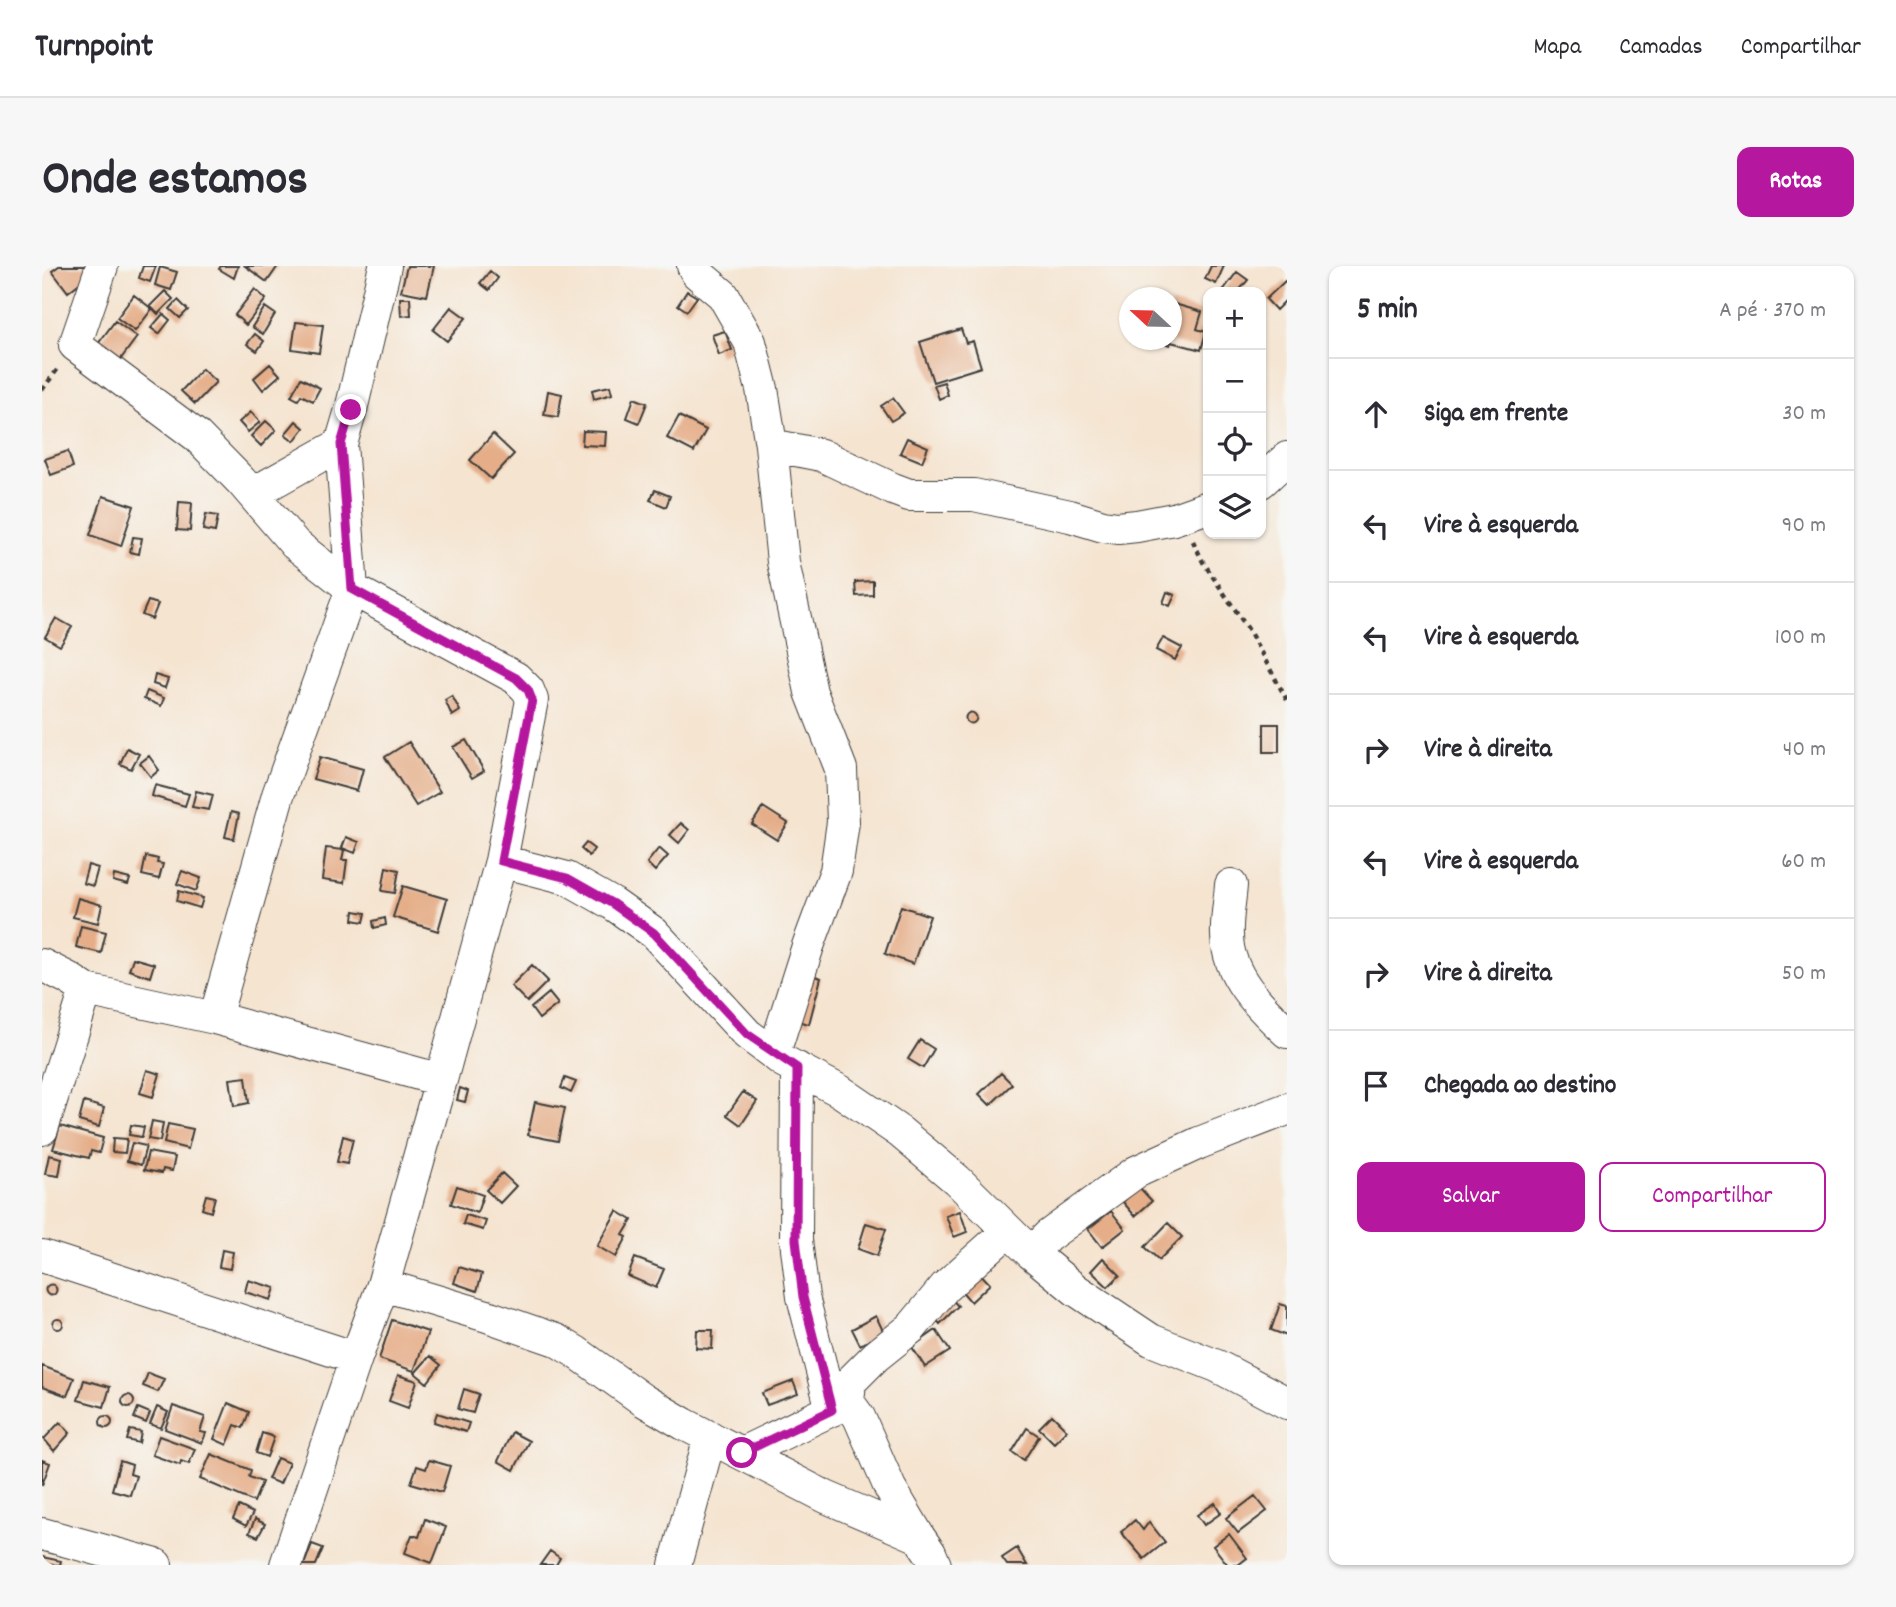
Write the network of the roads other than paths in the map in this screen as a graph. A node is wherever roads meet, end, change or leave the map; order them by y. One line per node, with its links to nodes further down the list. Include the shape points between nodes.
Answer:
1 (102, 266): 8 (street, via 75,345 197,436)
2 (385, 266): 4 (street)
3 (693, 266): 5 (street, via 723,295 750,342)
4 (341, 444): 8 (street); 10 (street)
5 (771, 445): 9 (street, via 821,455 909,495 974,495 1118,528); 17 (street, via 783,562 811,692 841,769 843,822 835,871 808,946)
6 (1287, 458): 7 (street)
7 (1266, 477)
8 (253, 494): 10 (street, via 295,544)
9 (1194, 512)
10 (352, 589): 11 (street, via 516,678 528,690 532,700); 15 (street, via 278,795)
11 (501, 861): 17 (street, via 567,878 613,904 654,933 747,1034); 18 (street)
12 (1231, 885): 16 (street, via 1227,937 1233,964 1243,984)
13 (42, 965): 14 (street)
14 (86, 990): 15 (street); 20 (street)
15 (215, 1018): 18 (street)
16 (1287, 1032)
17 (785, 1061): 21 (street, via 900,1132); 27 (street, via 803,1297)
18 (441, 1080): 24 (street)
19 (1287, 1109): 22 (street, via 1136,1172)
20 (42, 1129)
21 (1008, 1231): 22 (street); 27 (street, via 850,1382)
22 (1031, 1252): 26 (street, via 1076,1290 1151,1340 1217,1366)
23 (42, 1256): 25 (street)
24 (383, 1285): 25 (street); 28 (street, via 556,1340 643,1400)
25 (356, 1358): 33 (street)
26 (1287, 1403)
27 (840, 1406): 29 (street); 31 (street, via 859,1417 890,1488)
28 (710, 1437): 29 (street); 34 (street)
29 (742, 1453): 31 (street, via 826,1497)
30 (42, 1534): 32 (street)
31 (919, 1537): 35 (street)
32 (156, 1565)
33 (286, 1565)
34 (675, 1565)
35 (935, 1565)

